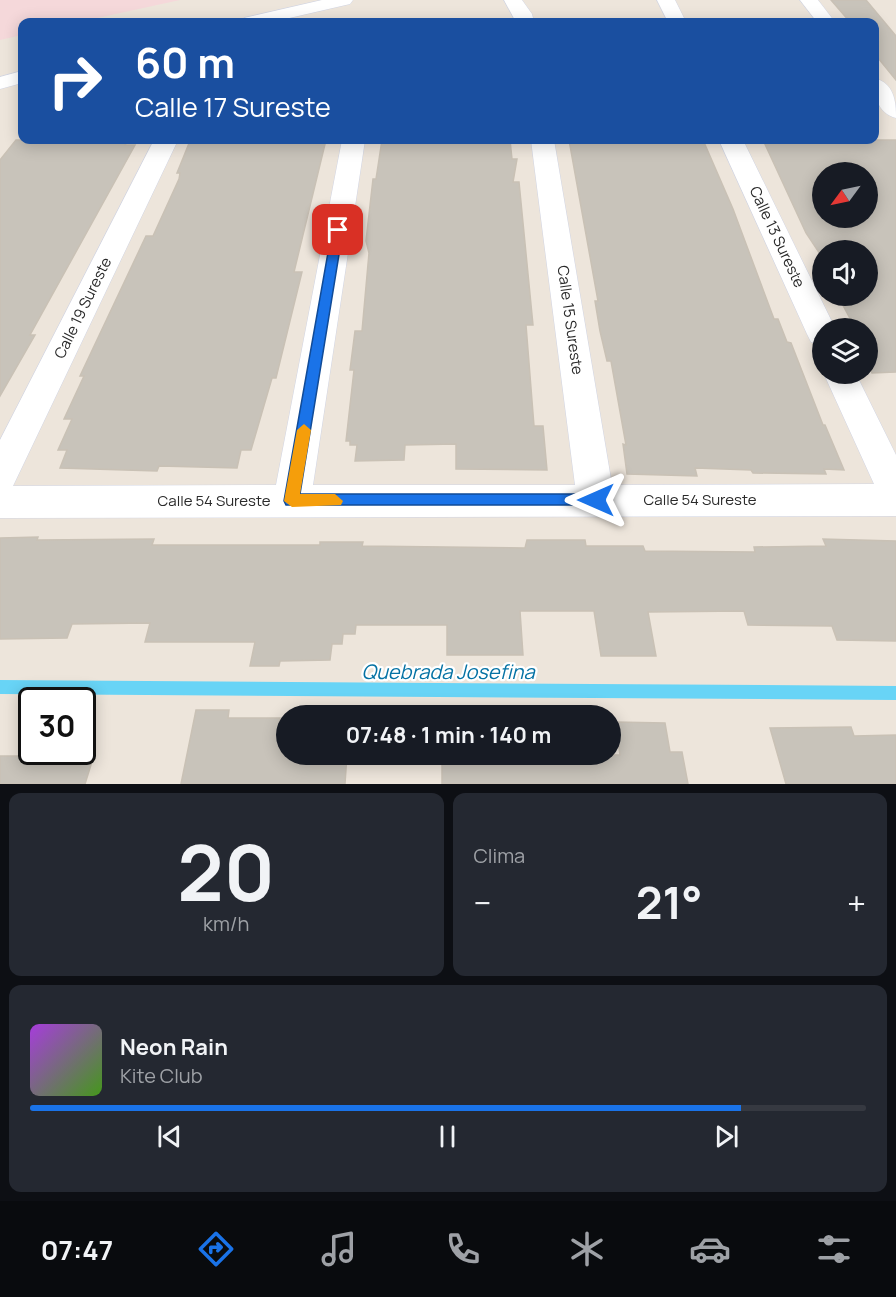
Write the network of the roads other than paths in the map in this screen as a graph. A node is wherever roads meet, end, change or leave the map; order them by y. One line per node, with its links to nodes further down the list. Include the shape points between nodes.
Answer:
1 (344, 0): 5 (street)
2 (513, 0): 8 (street)
3 (666, 0): 9 (street)
4 (809, 0): 10 (street)
5 (320, 6): 6 (street); 7 (street)
6 (268, 18)
7 (336, 18)
8 (524, 18)
9 (674, 18)
10 (823, 18)
11 (18, 79): 12 (street)
12 (0, 83)
13 (879, 90): 14 (street)
14 (896, 111)
15 (164, 144): 21 (street, Calle 19 Sureste)
16 (352, 144): 25 (street)
17 (544, 144): 23 (street, Calle 15 Sureste)
18 (733, 144): 19 (street, Calle 13 Sureste)
19 (814, 318)
20 (845, 384): 22 (street)
21 (0, 476)
22 (896, 493)
23 (596, 500): 24 (street, Calle 54 Sureste); 25 (street, Calle 54 Sureste)
24 (896, 500)
25 (292, 501): 26 (street, Calle 54 Sureste)
26 (0, 502)

